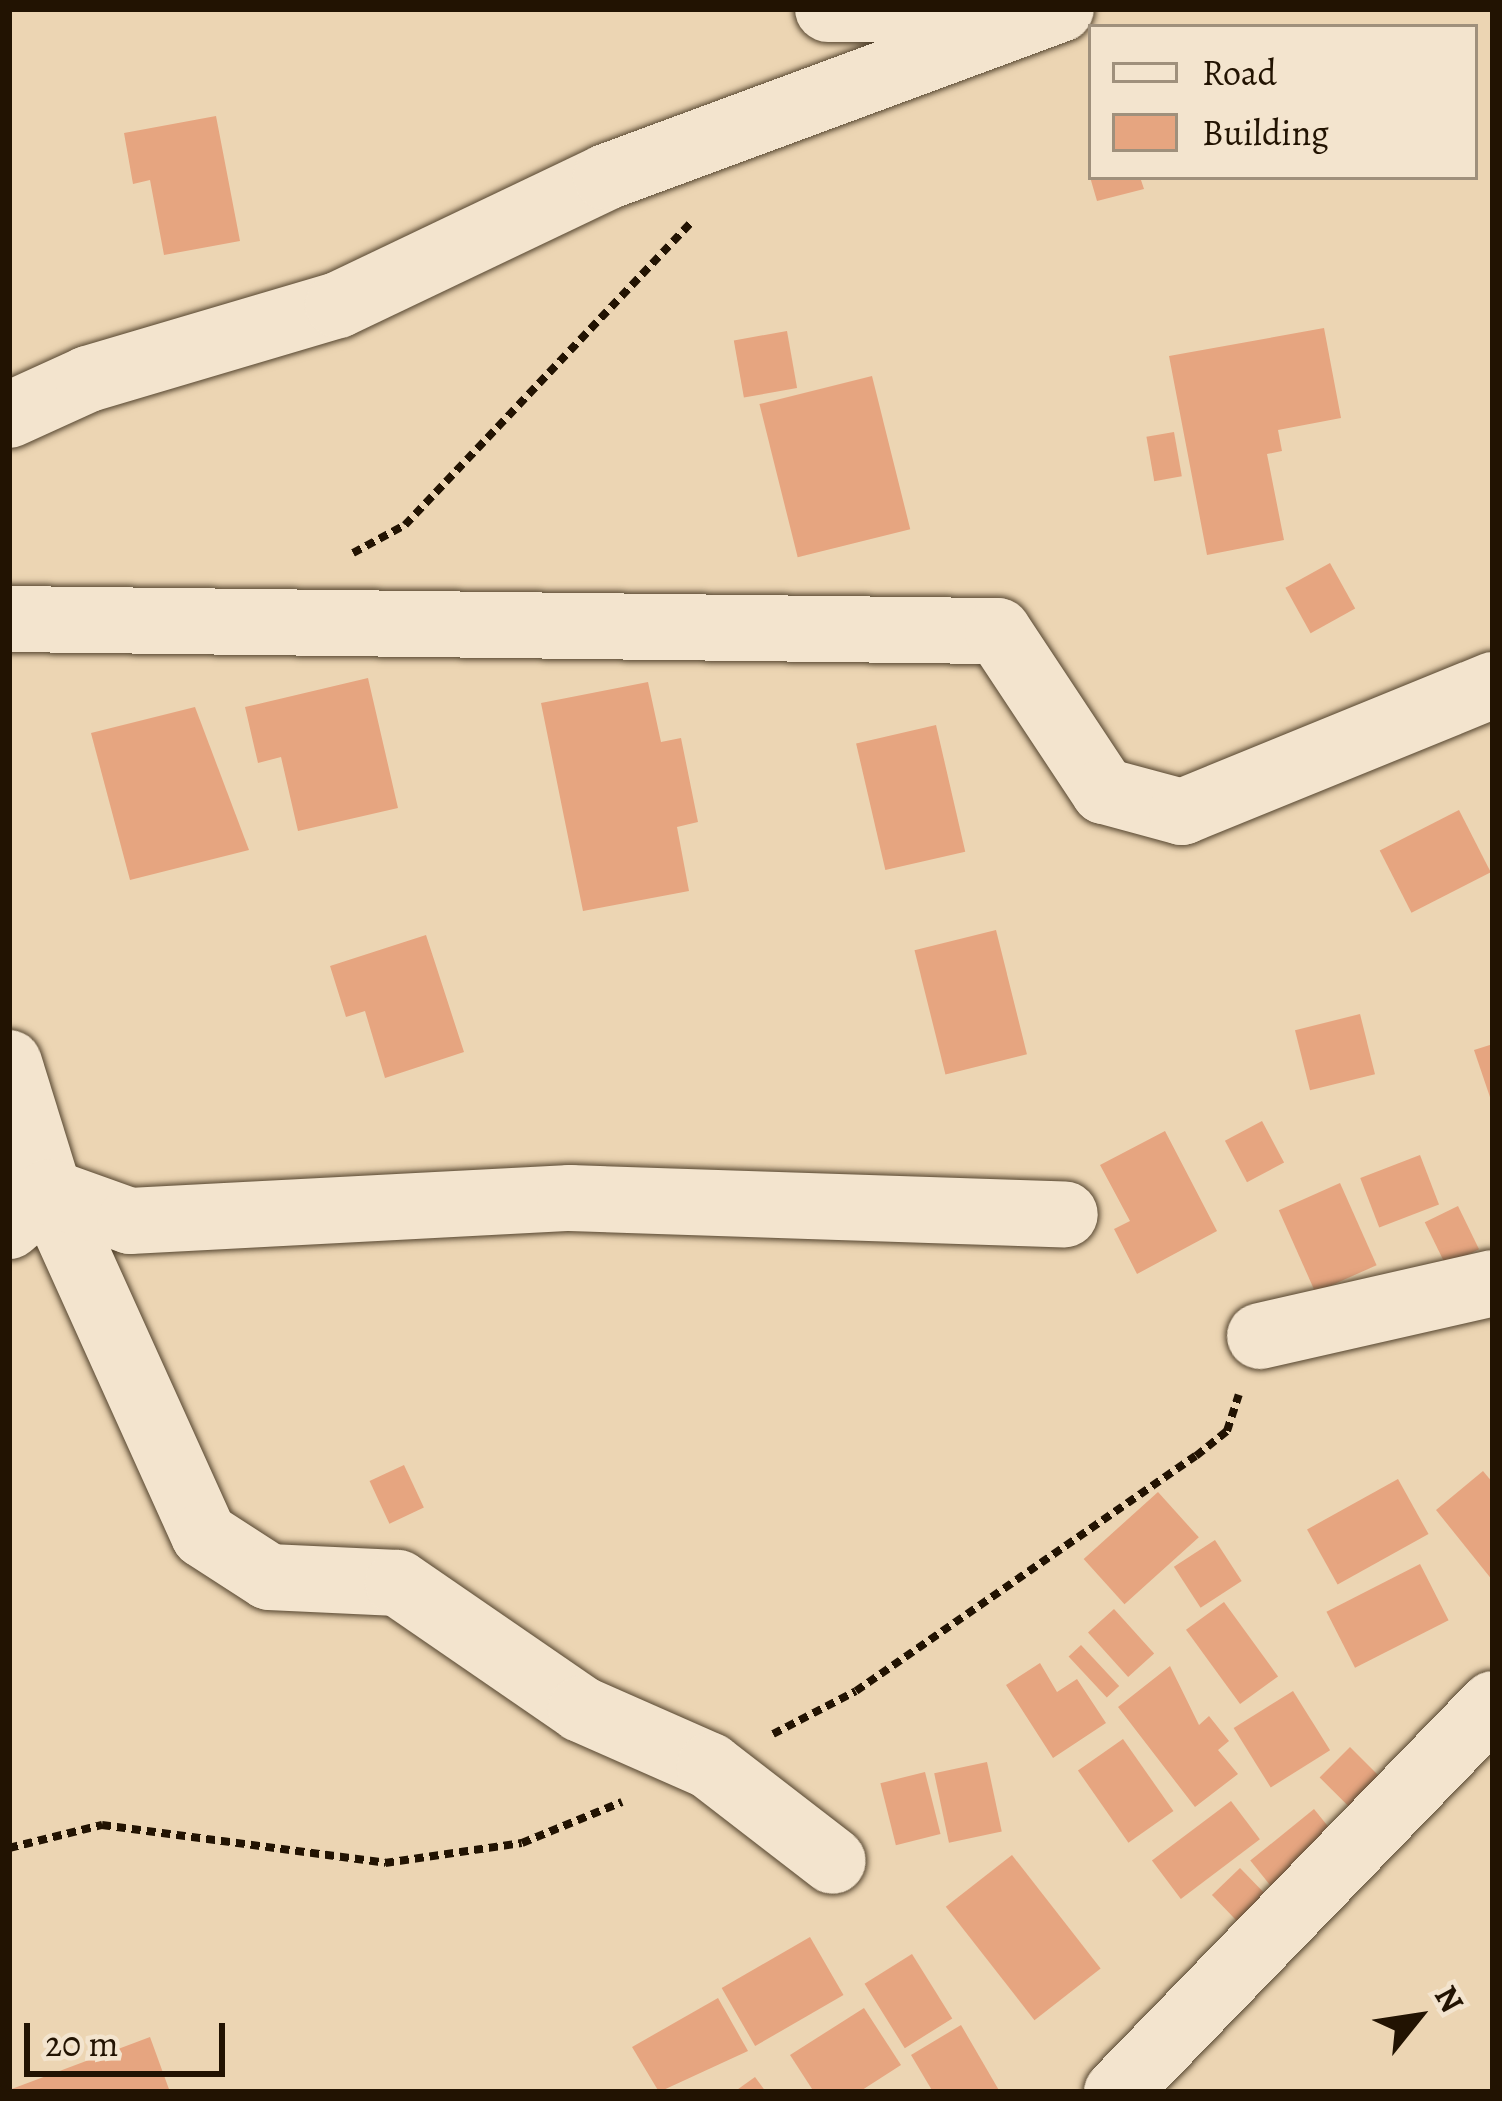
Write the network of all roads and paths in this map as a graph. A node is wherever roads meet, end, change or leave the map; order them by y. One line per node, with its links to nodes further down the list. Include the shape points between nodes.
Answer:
1 (828, 9): 2 (street)
2 (966, 9)
3 (1061, 9): 5 (street, via 606,177 338,304 88,379)
4 (701, 212): 6 (path, via 405,525)
5 (9, 415)
6 (343, 559)
7 (9, 619): 8 (street, via 998,631 1104,791 1182,812)
8 (1493, 685)
9 (9, 1063): 10 (street)
10 (29, 1209): 11 (street, via 130,1221 569,1198); 15 (street, via 204,1534 269,1577 398,1583 580,1709 710,1766)
11 (1065, 1214)
12 (1493, 1283): 13 (street)
13 (1260, 1336)
14 (1493, 1704): 16 (street)
15 (833, 1862)
16 (1117, 2092)

